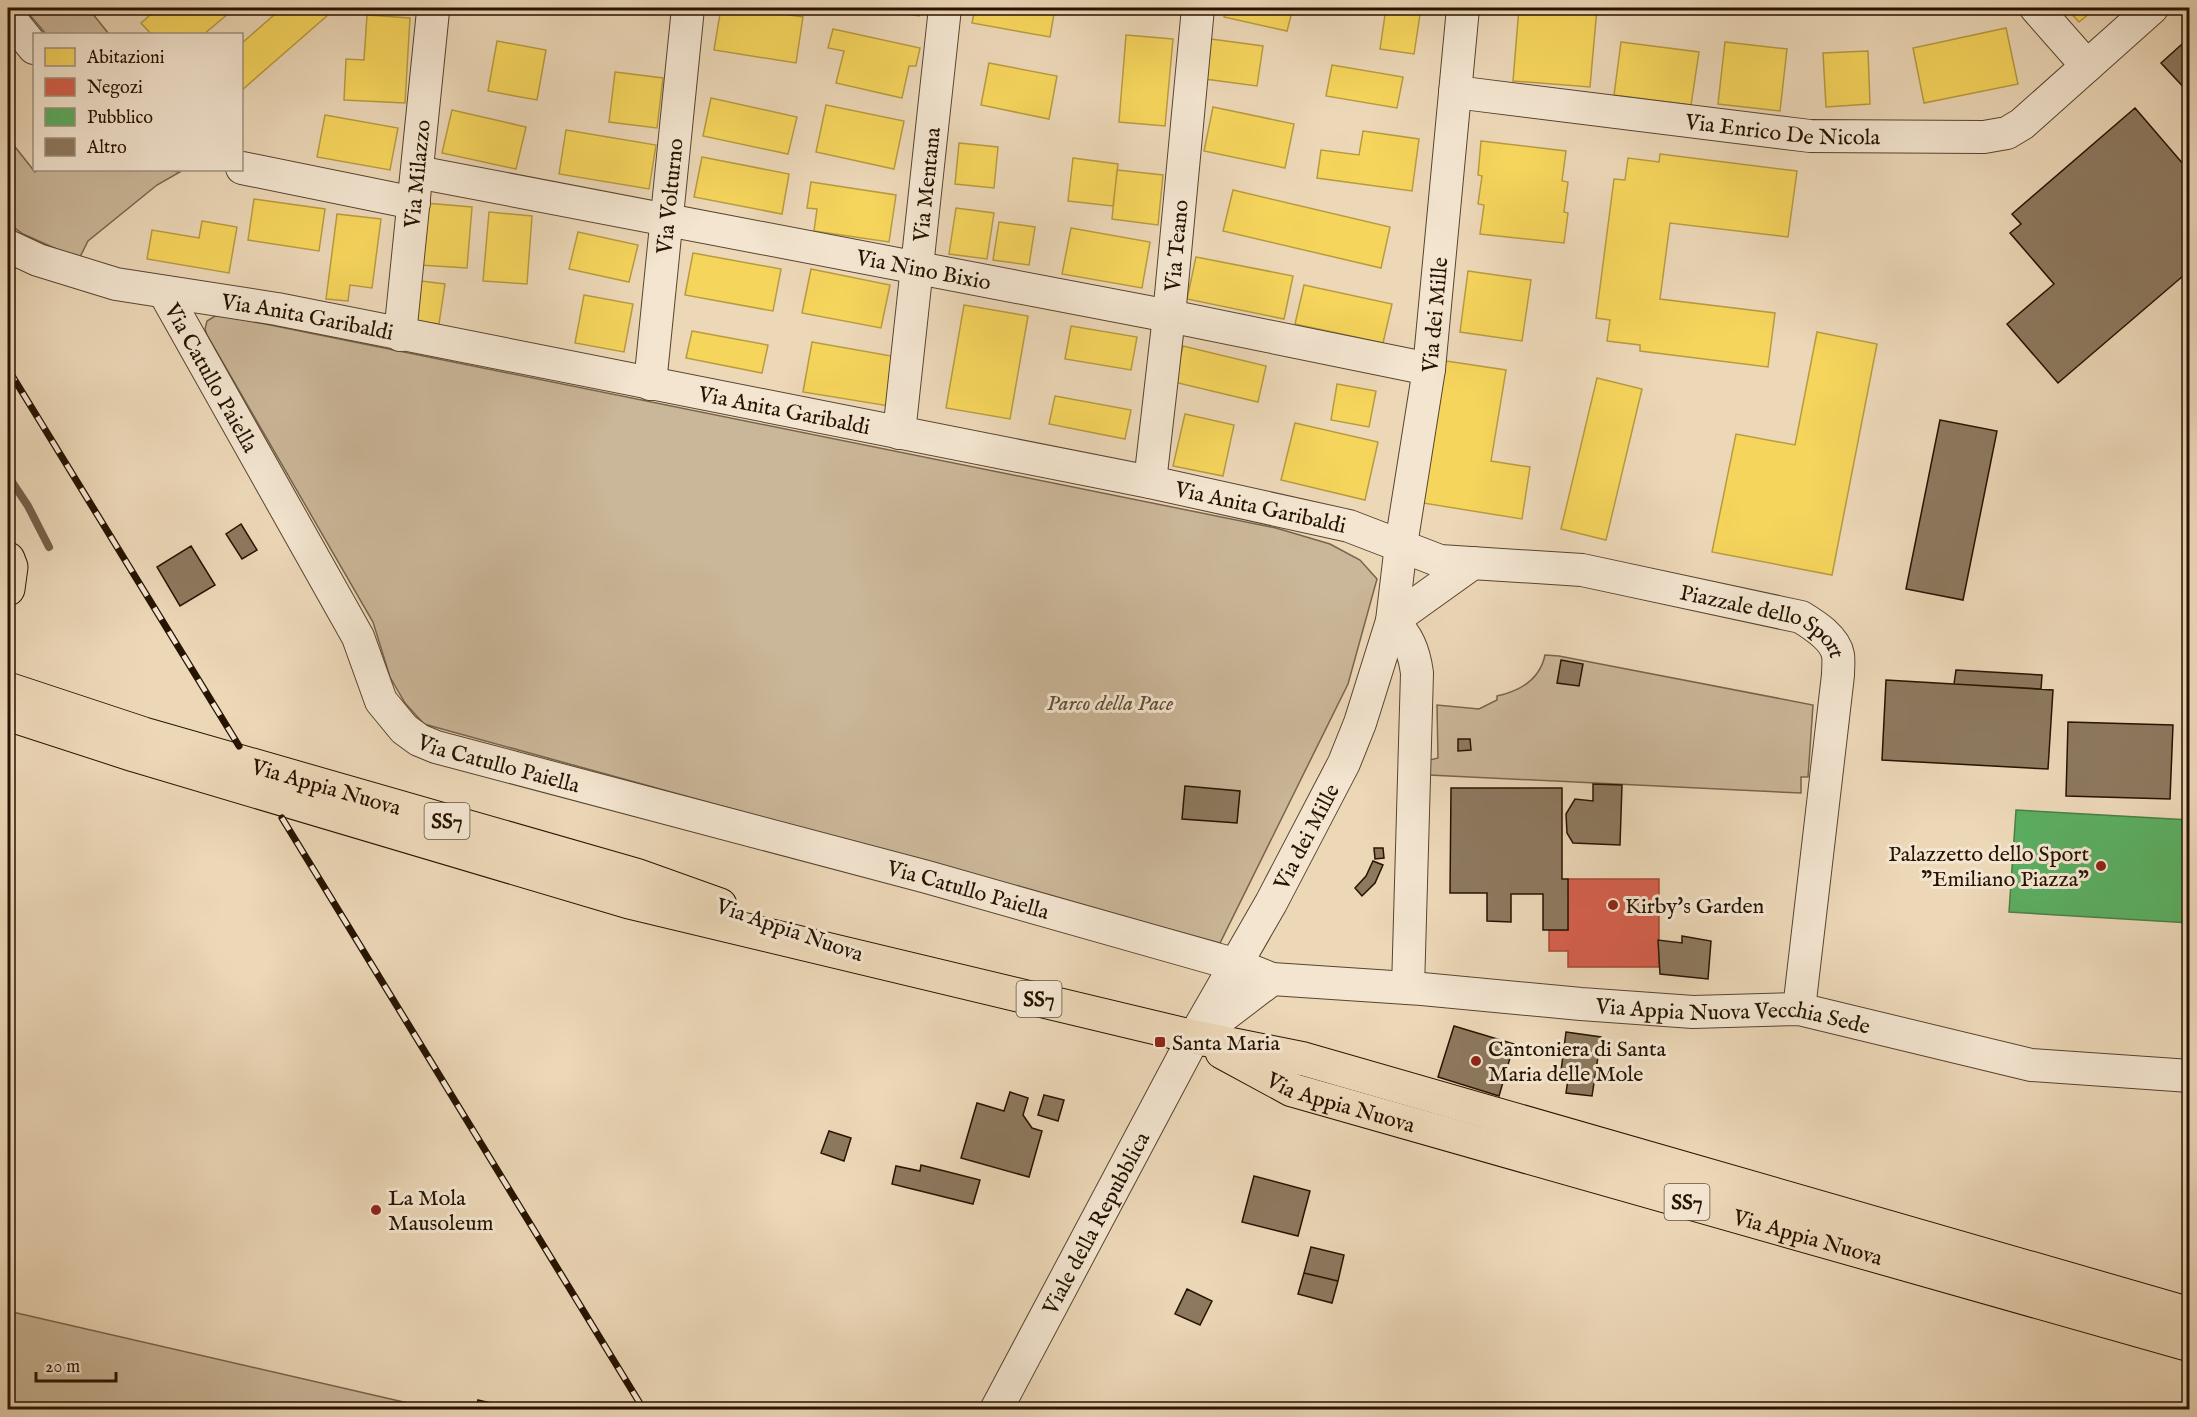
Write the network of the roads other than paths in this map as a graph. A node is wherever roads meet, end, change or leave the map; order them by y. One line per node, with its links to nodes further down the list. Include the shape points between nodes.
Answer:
1 (688, 8): 14 (street, Via Volturno)
2 (945, 8): 16 (street, Via Mentana)
3 (1198, 8): 18 (street, Via Teano)
4 (1464, 8): 11 (street, Via dei Mille)
5 (2036, 8): 10 (street)
6 (2152, 8): 10 (street, Via Enrico De Nicola)
7 (434, 11): 13 (street, Via Milazzo)
8 (8, 16): 9 (street)
9 (33, 47)
10 (2087, 66): 11 (street, Via Enrico De Nicola, via 2022,124 2007,133 1984,137 1810,136)
11 (1455, 92): 20 (street, Via dei Mille)
12 (243, 168): 13 (street, Via Nino Bixio)
13 (416, 187): 14 (street, Via Nino Bixio); 19 (street, Via Milazzo)
14 (666, 220): 16 (street, Via Nino Bixio); 21 (street, Via Volturno)
15 (8, 246): 17 (street, Via Catullo Paiella, via 38,260 116,284)
16 (917, 268): 18 (street, Via Nino Bixio); 22 (street, Via Mentana)
17 (165, 292): 19 (street, Via Anita Garibaldi, via 277,309); 32 (street, Via Catullo Paiella, via 358,637 381,700 419,740)
18 (1169, 316): 20 (street, Via Nino Bixio); 23 (street, Via Teano)
19 (400, 335): 21 (street, Via Anita Garibaldi)
20 (1429, 369): 24 (street, Via dei Mille)
21 (650, 384): 22 (street, Via Anita Garibaldi)
22 (899, 433): 23 (street, Via Anita Garibaldi)
23 (1150, 482): 24 (street, Via Anita Garibaldi, via 1349,526)
24 (1401, 544): 26 (street, Piazzale dello Sport, via 1440,561); 28 (street, Via dei Mille)
25 (8, 559): 27 (main road)
26 (1473, 563): 28 (street); 35 (street, Piazzale dello Sport, via 1582,570 1789,614 1816,626 1830,641 1838,653 1838,675)
27 (8, 589)
28 (1392, 621): 32 (street, Via dei Mille, via 1344,763); 34 (street, via 1411,646 1417,673)
29 (8, 689): 31 (main road, Via Appia Nuova / SS7, via 144,734 636,875)
30 (8, 714): 31 (main road, Via Appia Nuova / SS7, via 629,902)
31 (884, 962): 36 (main road, Via Appia Nuova / SS7)
32 (1237, 965): 33 (street, Via Appia Nuova Vecchia Sede); 36 (street, Via dei Mille)
33 (1272, 979): 34 (street, Via Appia Nuova Vecchia Sede); 36 (street)
34 (1408, 988): 35 (street, Via Appia Nuova Vecchia Sede, via 1692,1012)
35 (1799, 1009): 37 (street, Via Appia Nuova Vecchia Sede, via 2031,1065)
36 (1194, 1037): 38 (main road, Via Appia Nuova / SS7, via 1304,1059); 39 (main road, Via Appia Nuova / SS7, via 1292,1090); 40 (street, Viale della Repubblica)
37 (2190, 1076)
38 (2190, 1314)
39 (2190, 1345)
40 (996, 1410)

